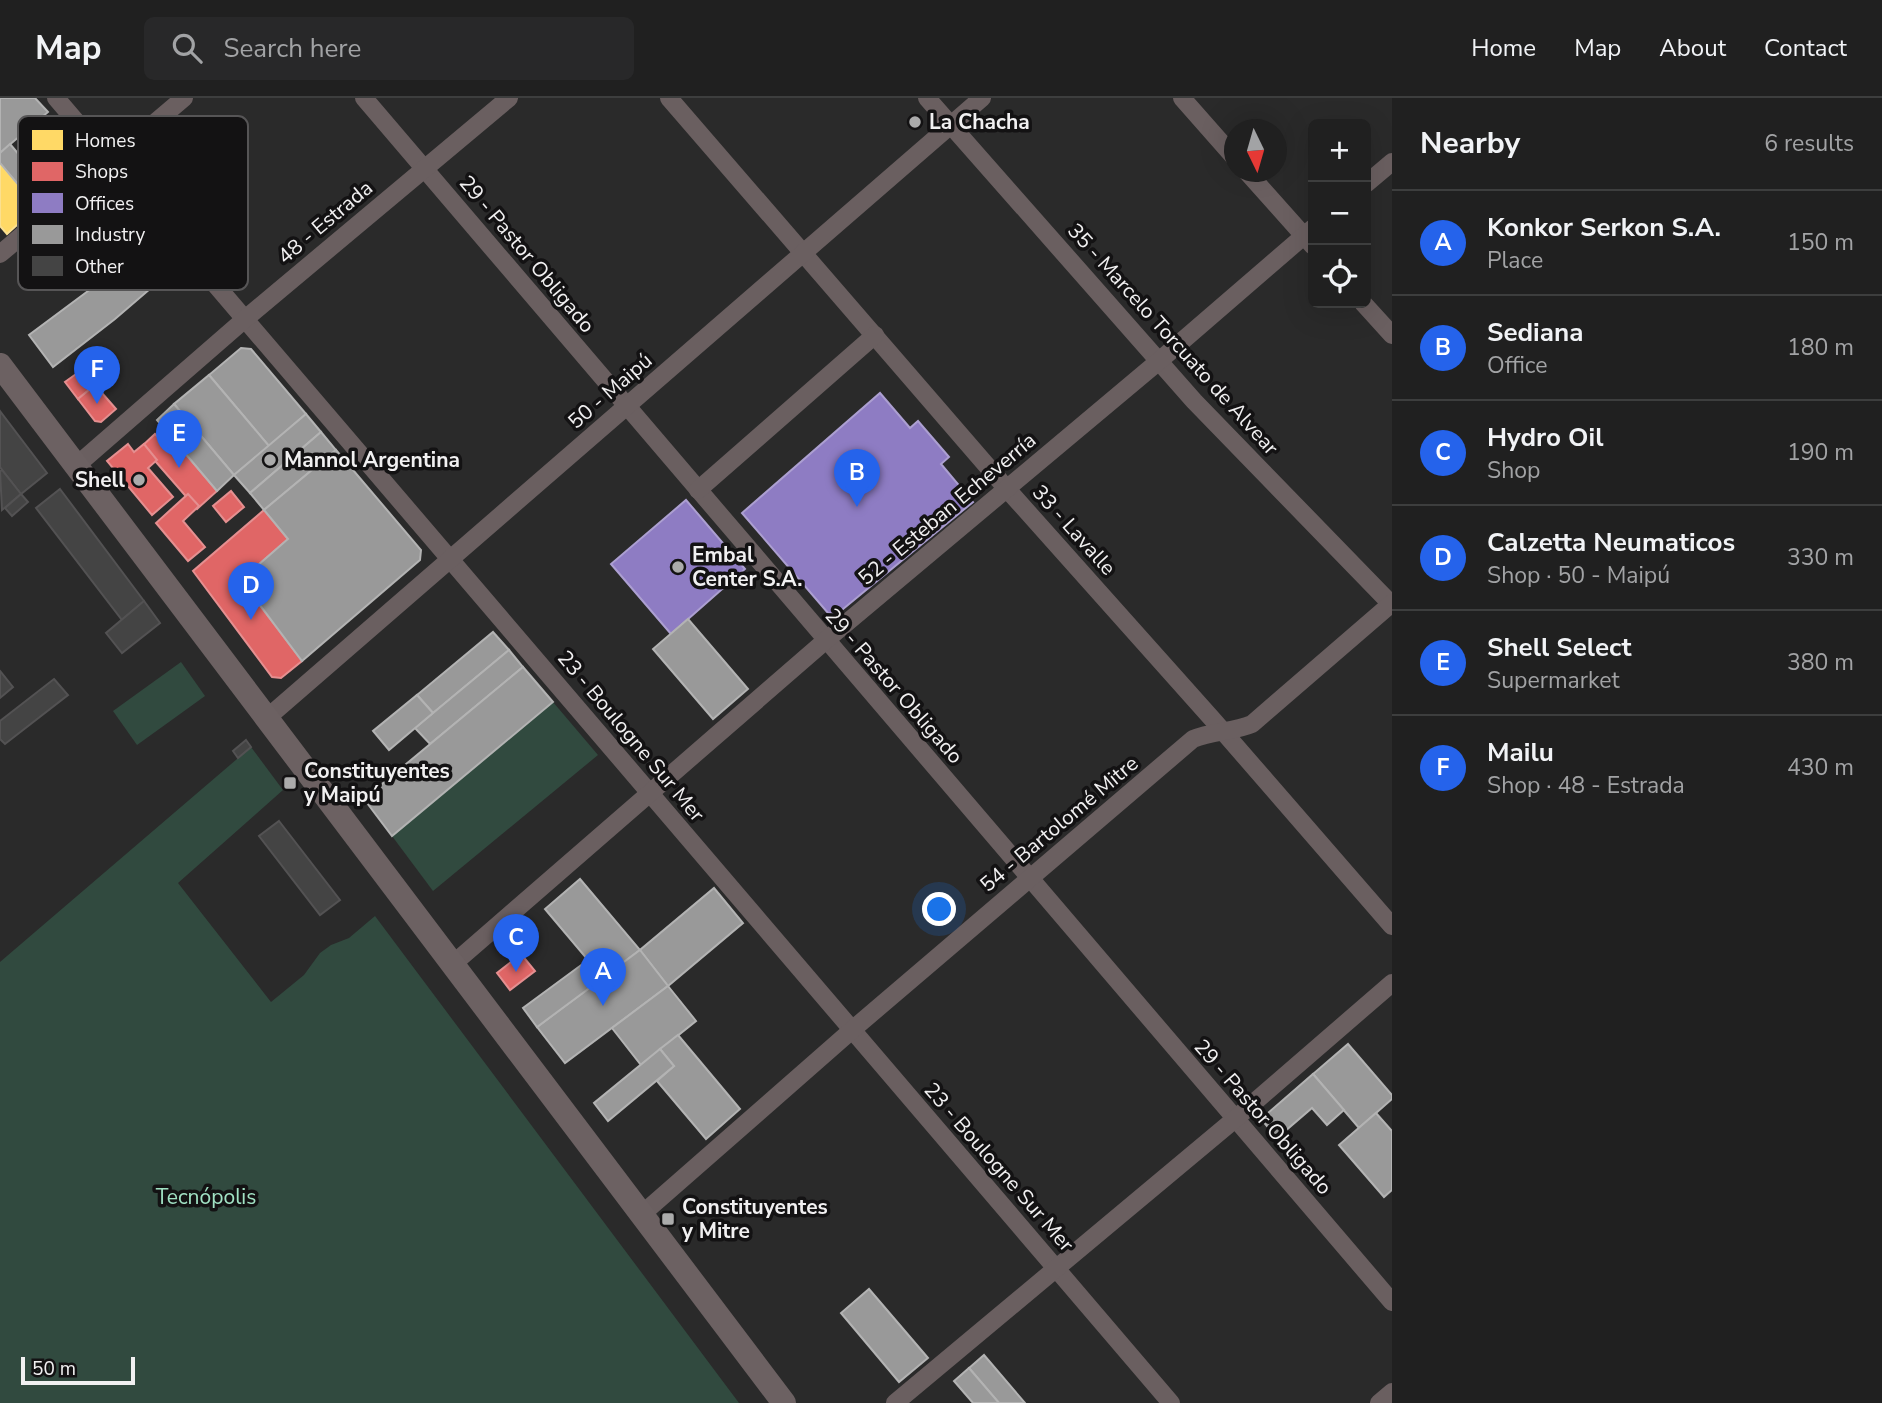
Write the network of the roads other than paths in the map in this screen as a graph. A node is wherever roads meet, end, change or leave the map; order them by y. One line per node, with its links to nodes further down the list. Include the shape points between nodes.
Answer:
1 (56, 98): 9 (street, 23 - Boulogne Sur Mer)
2 (184, 98): 10 (street)
3 (364, 98): 14 (street, 29 - Pastor Obligado)
4 (509, 98): 14 (street, 48 - Estrada)
5 (669, 98): 20 (street, 33 - Lavalle)
6 (927, 98): 11 (street, 35 - Marcelo Torcuato de Alvear)
7 (982, 98): 11 (street, 50 - Maipú)
8 (1182, 98): 12 (street)
9 (71, 116)
10 (163, 116)
11 (950, 125): 20 (street, 50 - Maipú); 27 (street, 35 - Marcelo Torcuato de Alvear)
12 (1224, 146)
13 (1392, 162): 16 (street)
14 (424, 169): 24 (street, 48 - Estrada); 29 (street, 29 - Pastor Obligado)
15 (1257, 182): 17 (street)
16 (1368, 182)
17 (1308, 235)
18 (18, 239): 21 (street)
19 (1308, 239): 27 (street, 52 - Esteban Echeverría)
20 (803, 251): 25 (street, 33 - Lavalle); 29 (street, 50 - Maipú)
21 (0, 254)
22 (220, 290): 24 (street, 23 - Boulogne Sur Mer)
23 (1368, 308): 26 (street)
24 (245, 319): 30 (street, 48 - Estrada); 33 (street, 23 - Boulogne Sur Mer)
25 (875, 335): 31 (street, 33 - Lavalle); 32 (street)
26 (1392, 335)
27 (1158, 361): 31 (street, 52 - Esteban Echeverría); 34 (street, 35 - Marcelo Torcuato de Alvear)
28 (0, 365): 30 (main road)
29 (626, 407): 32 (street, 29 - Pastor Obligado); 33 (street, 50 - Maipú)
30 (76, 466): 36 (main road)
31 (1007, 489): 35 (street, 52 - Esteban Echeverría); 37 (street, 33 - Lavalle)
32 (698, 490): 35 (street, 29 - Pastor Obligado)
33 (452, 559): 36 (street, 50 - Maipú); 38 (street, 23 - Boulogne Sur Mer)
34 (1392, 604): 37 (street, 54 - Bartolomé Mitre, via 1252,724)
35 (825, 640): 38 (street, 52 - Esteban Echeverría); 39 (street, 29 - Pastor Obligado)
36 (267, 718): 41 (main road)
37 (1223, 732): 39 (street, 54 - Bartolomé Mitre, via 1194,739); 40 (street, 33 - Lavalle)
38 (649, 793): 41 (street, 52 - Esteban Echeverría); 43 (street, 23 - Boulogne Sur Mer)
39 (1029, 878): 43 (street, 54 - Bartolomé Mitre); 44 (street, 29 - Pastor Obligado)
40 (1392, 926)
41 (453, 964): 45 (main road)
42 (1392, 983): 44 (street)
43 (852, 1030): 45 (street, 54 - Bartolomé Mitre); 46 (street, 23 - Boulogne Sur Mer)
44 (1235, 1119): 46 (street); 47 (street, 29 - Pastor Obligado)
45 (641, 1215): 49 (main road)
46 (1055, 1267): 50 (street); 51 (street, 23 - Boulogne Sur Mer)
47 (1392, 1302)
48 (1392, 1392): 52 (street)
49 (784, 1403)
50 (895, 1403)
51 (1171, 1403)
52 (1379, 1403)

